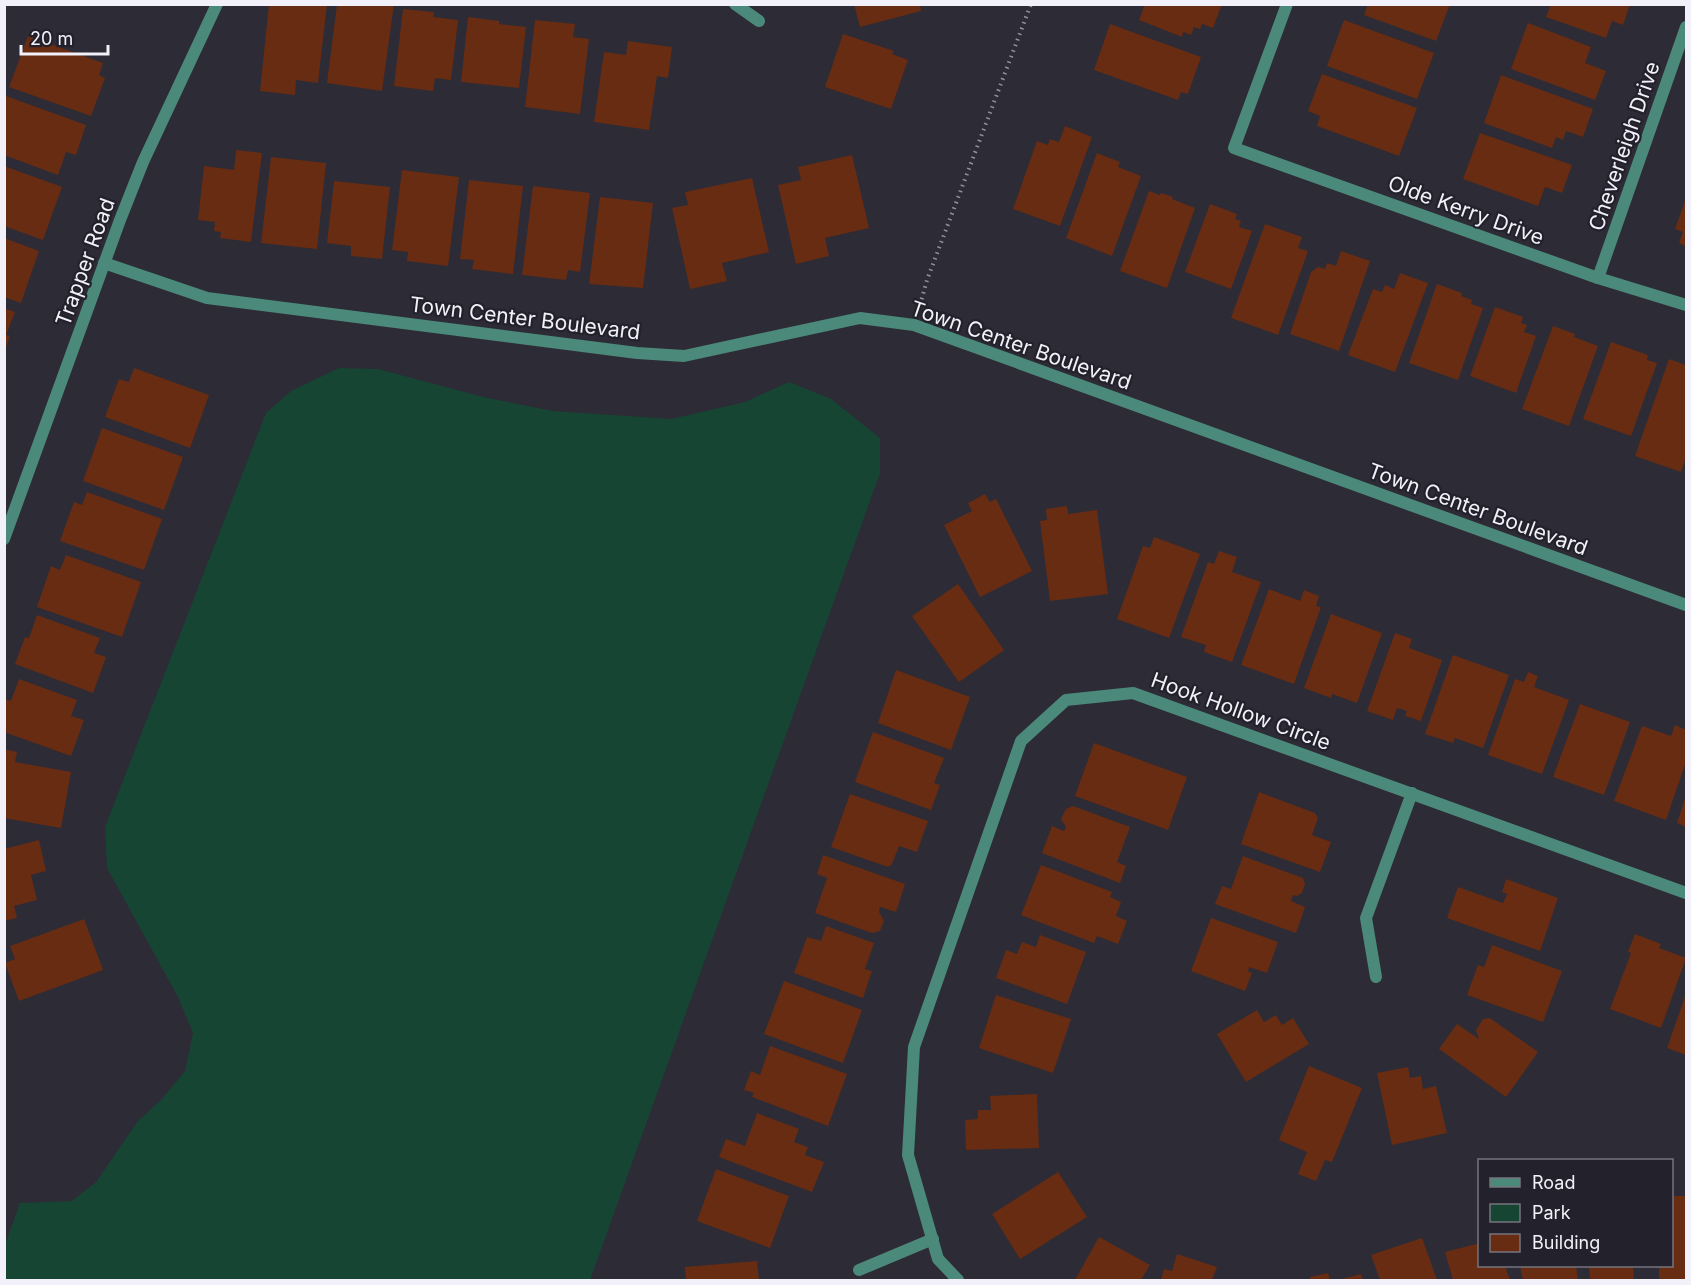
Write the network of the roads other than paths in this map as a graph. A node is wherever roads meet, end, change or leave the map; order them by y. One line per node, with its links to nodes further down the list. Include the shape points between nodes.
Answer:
1 (217, 4): 6 (street, Trapper Road, via 143,162)
2 (735, 4): 4 (street)
3 (1287, 4): 7 (street, Olde Kerry Drive, via 1234,148)
4 (759, 21)
5 (1686, 27): 7 (street, Cheverleigh Drive)
6 (104, 263): 9 (street, Trapper Road); 10 (street, Town Center Boulevard, via 207,298 637,353 684,356 860,318 914,325)
7 (1598, 279): 8 (street, Olde Kerry Drive)
8 (1686, 306)
9 (4, 539)
10 (1686, 605)
11 (1412, 793): 12 (street, Hook Hollow Circle); 13 (street, via 1366,918); 14 (street, Hook Hollow Circle, via 1133,693 1066,700 1021,741 914,1047 908,1155)
12 (1686, 893)
13 (1376, 977)
14 (933, 1239): 15 (street); 16 (street, Hook Hollow Circle, via 938,1259)
15 (859, 1270)
16 (958, 1281)

